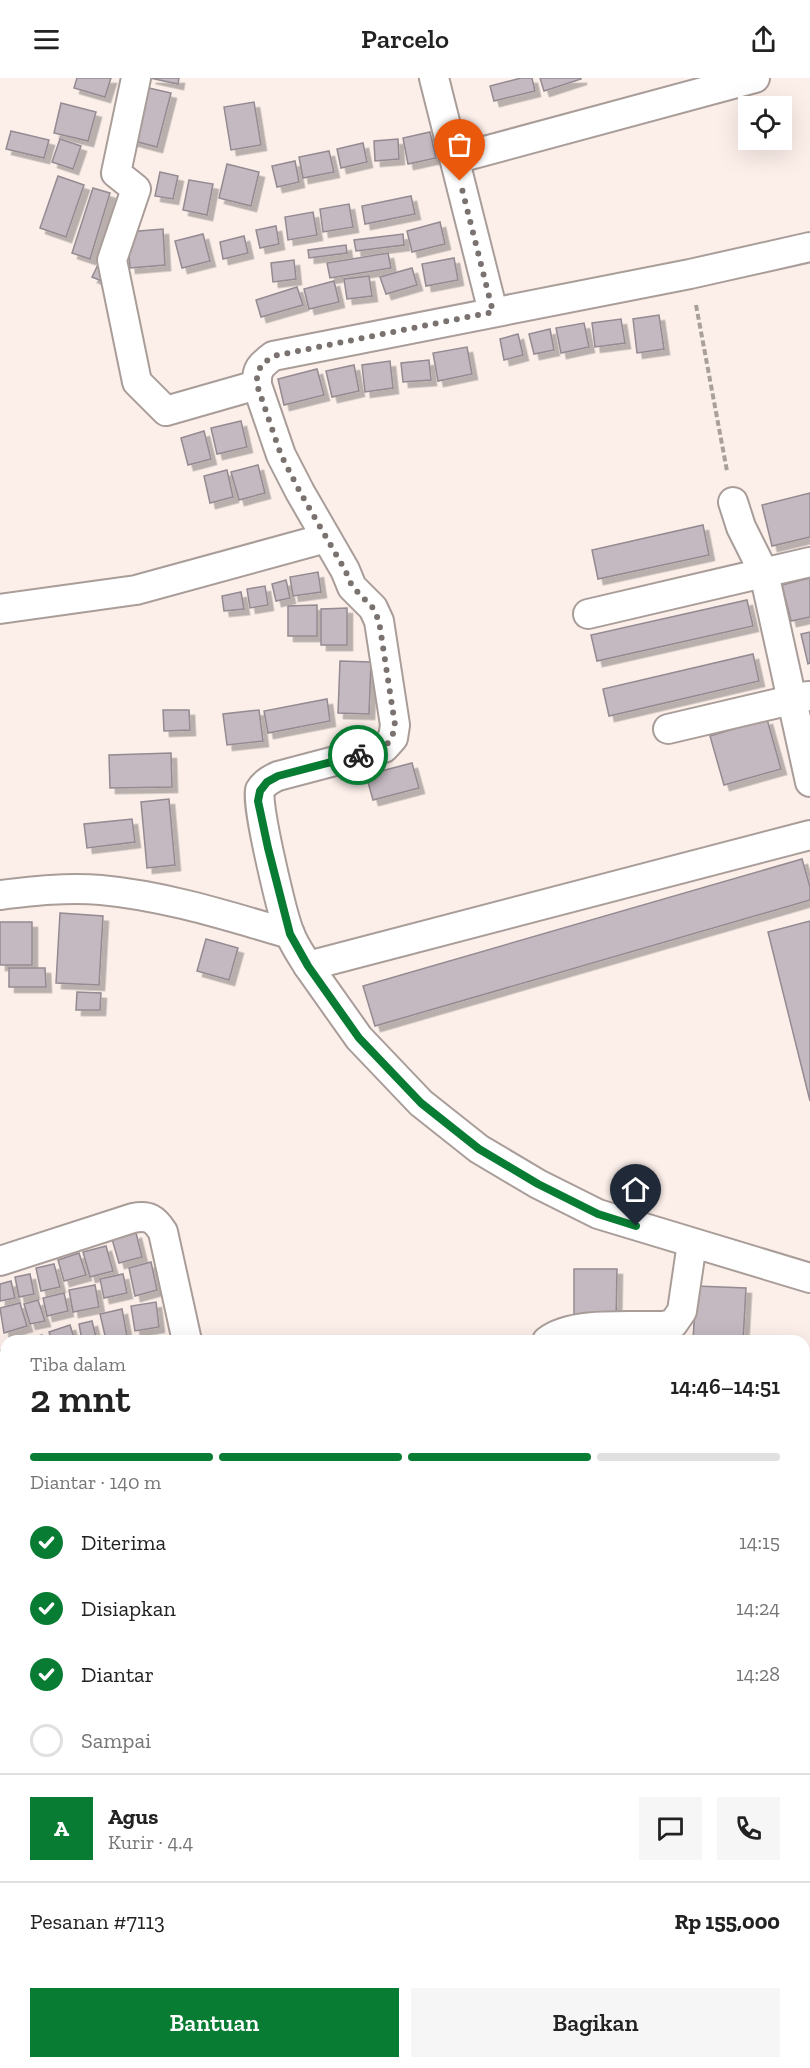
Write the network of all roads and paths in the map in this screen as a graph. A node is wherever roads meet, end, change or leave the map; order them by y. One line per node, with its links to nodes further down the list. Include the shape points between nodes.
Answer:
1 (136, 78): 8 (street, via 116,173 136,189 112,260 136,382 165,411)
2 (434, 78): 4 (street)
3 (755, 78): 4 (street)
4 (455, 159): 7 (street)
5 (810, 248): 6 (street)
6 (690, 274): 7 (street); 9 (path)
7 (493, 312): 8 (street, via 273,356 256,374)
8 (257, 385): 10 (street, via 281,455)
9 (733, 502): 12 (street)
10 (326, 538): 13 (street, via 136,590); 20 (street, via 352,586 373,608 379,621 395,725 393,738 384,748 278,776 260,791 258,801)
11 (810, 562): 12 (street)
12 (764, 573): 14 (street); 15 (street)
13 (0, 609)
14 (588, 614)
15 (801, 697): 16 (street); 17 (street)
16 (668, 729)
17 (810, 782)
18 (810, 835): 21 (street)
19 (0, 895): 20 (street, via 100,890 196,906)
20 (290, 934): 21 (street)
21 (308, 966): 22 (street, via 359,1038 421,1103 479,1149 598,1214)
22 (692, 1243): 24 (street); 26 (street, via 682,1311 673,1324 581,1328)
23 (0, 1261): 25 (street, via 146,1216 163,1232)
24 (810, 1278)
25 (186, 1335)
26 (555, 1335)

